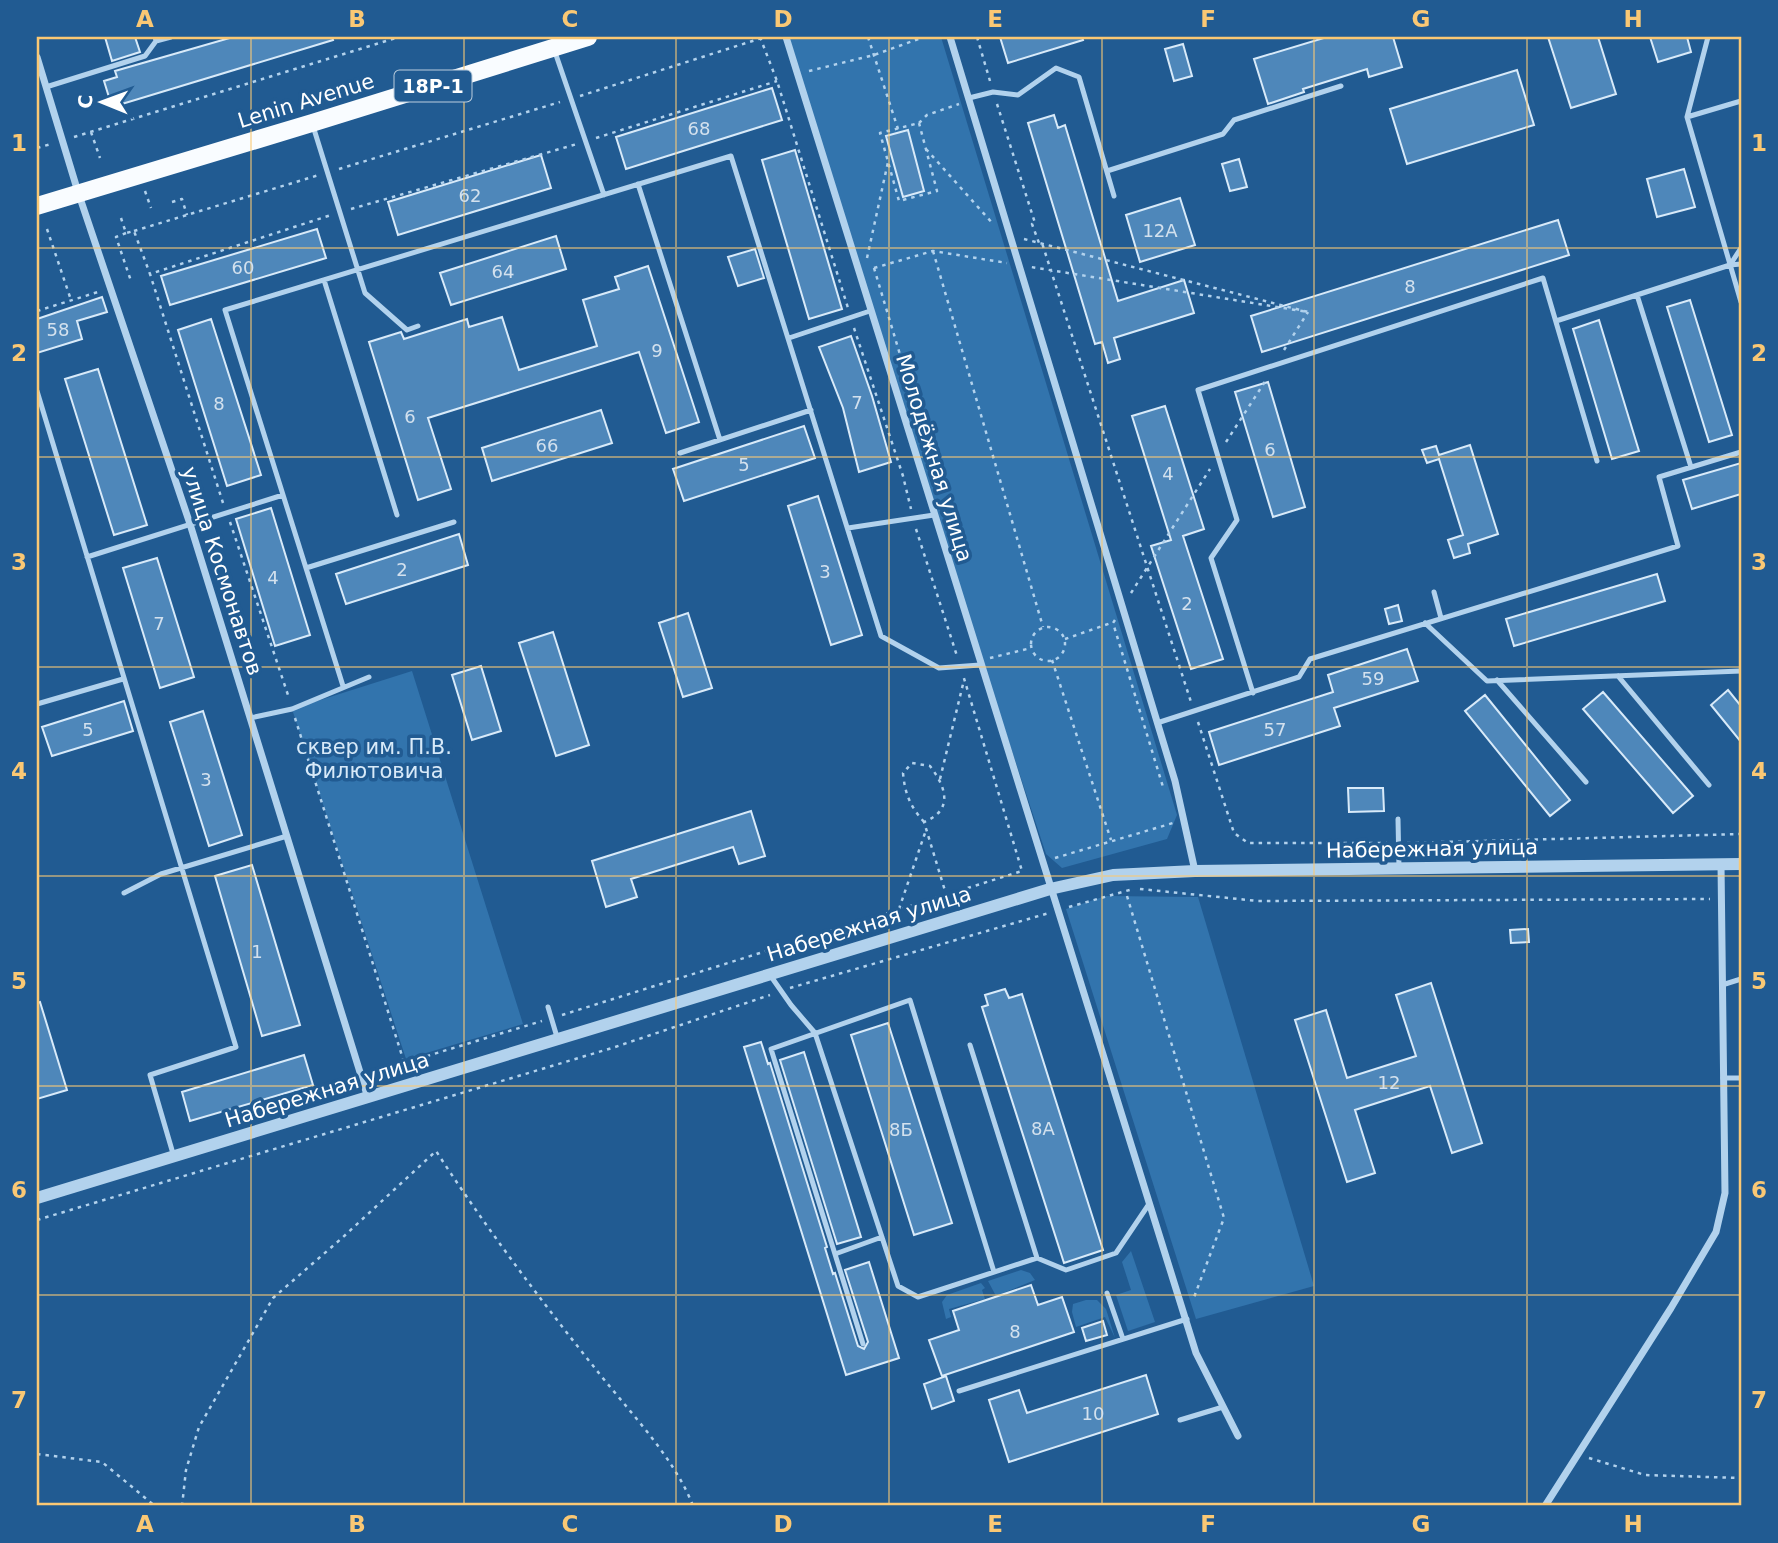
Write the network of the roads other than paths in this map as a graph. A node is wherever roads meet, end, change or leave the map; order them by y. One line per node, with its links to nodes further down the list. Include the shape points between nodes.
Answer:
1 (171, 37): 6 (lane)
2 (588, 37): 7 (main road, Lenin Avenue / 18Р-1)
3 (786, 37): 28 (street, Молодёжная улица)
4 (950, 37): 11 (street)
5 (1708, 37): 13 (lane)
6 (155, 39): 10 (lane, via 145,56)
7 (554, 48): 14 (main road, Lenin Avenue / 18Р-1); 18 (lane)
8 (37, 57): 10 (street, улица Космонавтов)
9 (1341, 86): 15 (lane, via 1234,120 1223,134)
10 (46, 87): 17 (street, улица Космонавтов)
11 (969, 98): 15 (lane, via 993,92 1018,95 1056,68 1079,77); 60 (street)
12 (1741, 101): 13 (lane)
13 (1687, 117): 23 (lane)
14 (312, 123): 17 (main road, Lenin Avenue / 18Р-1); 24 (lane)
15 (1107, 171): 19 (lane)
16 (638, 184): 18 (lane); 31 (lane, via 731,156); 34 (lane)
17 (78, 192): 20 (main road, Lenin Avenue / 18Р-1); 43 (street, улица Космонавтов)
18 (604, 195): 24 (lane)
19 (1114, 196)
20 (37, 206)
21 (1741, 248): 23 (lane)
22 (1741, 264): 23 (lane)
23 (1731, 265): 26 (lane); 27 (lane)
24 (358, 270): 25 (lane); 30 (lane, via 365,293 407,330)
25 (324, 280): 39 (lane, via 225,310); 40 (lane)
26 (1637, 295): 29 (lane); 38 (lane)
27 (1741, 302)
28 (870, 311): 31 (lane); 41 (street, Молодёжная улица)
29 (1556, 321): 37 (lane); 57 (lane, via 1543,278 1198,390 1237,520 1211,558)
30 (418, 326)
31 (789, 338): 33 (lane)
32 (37, 391): 45 (lane)
33 (811, 410): 34 (lane); 44 (lane)
34 (720, 440): 36 (lane)
35 (1741, 452): 38 (lane)
36 (680, 453)
37 (1597, 461)
38 (1691, 467): 48 (lane, via 1659,477 1678,546)
39 (284, 495): 43 (lane); 46 (lane)
40 (397, 515)
41 (934, 515): 44 (lane); 50 (street, Молодёжная улица)
42 (454, 522): 46 (lane)
43 (190, 524): 45 (lane); 59 (street, улица Космонавтов)
44 (848, 528): 50 (lane, via 881,636 939,667)
45 (87, 557): 54 (lane)
46 (306, 568): 56 (lane)
47 (1434, 592): 48 (lane)
48 (1441, 618): 49 (lane)
49 (1425, 623): 55 (lane, via 1487,681); 57 (lane, via 1310,659 1299,677)
50 (979, 663): 70 (street, Молодёжная улица)
51 (1740, 672): 52 (lane)
52 (1618, 676): 55 (lane); 62 (lane)
53 (369, 677): 56 (lane)
54 (123, 679): 58 (lane); 67 (lane)
55 (1497, 680): 61 (lane)
56 (343, 686): 59 (lane, via 292,709)
57 (1252, 693): 60 (lane)
58 (37, 704)
59 (250, 718): 64 (street, улица Космонавтов)
60 (1157, 723): 69 (street)
61 (1586, 782)
62 (1709, 785)
63 (1398, 819): 68 (lane)
64 (287, 836): 67 (lane); 81 (street, улица Космонавтов)
65 (1721, 864): 66 (street, Набережная улица); 68 (street, Набережная улица); 74 (street)
66 (1741, 864)
67 (181, 867): 71 (lane); 82 (lane, via 236,1047 150,1075)
68 (1399, 869): 69 (street, Набережная улица)
69 (1195, 871): 70 (street, Набережная улица, via 1113,875)
70 (1049, 889): 72 (street, Набережная улица); 84 (street, Молодёжная улица)
71 (124, 893)
72 (770, 975): 76 (lane); 77 (street, Набережная улица)
73 (1741, 979): 74 (lane)
74 (1722, 985): 79 (street)
75 (548, 1007): 77 (lane)
76 (815, 1033): 85 (lane); 86 (lane, via 771,1049); 88 (lane, via 910,1000)
77 (558, 1040): 81 (street, Набережная улица)
78 (970, 1045): 87 (lane)
79 (1723, 1078): 80 (lane); 97 (street, via 1725,1193 1716,1231)
80 (1741, 1078)
81 (368, 1098): 82 (street, Набережная улица)
82 (174, 1157): 83 (street, Набережная улица)
83 (37, 1198)
84 (1149, 1204): 87 (lane, via 1116,1253 1066,1270); 90 (street, Молодёжная улица)
85 (882, 1237): 86 (lane); 88 (lane, via 898,1286 918,1297)
86 (835, 1254): 92 (lane)
87 (1037, 1258): 88 (lane)
88 (994, 1272)
89 (1107, 1293): 91 (lane)
90 (1186, 1319): 91 (lane); 94 (street, Молодёжная улица, via 1196,1353)
91 (1123, 1339): 93 (lane)
92 (863, 1344)
93 (959, 1391)
94 (1223, 1407): 95 (lane); 96 (street, Молодёжная улица)
95 (1180, 1420)
96 (1238, 1436)
97 (1545, 1506)

